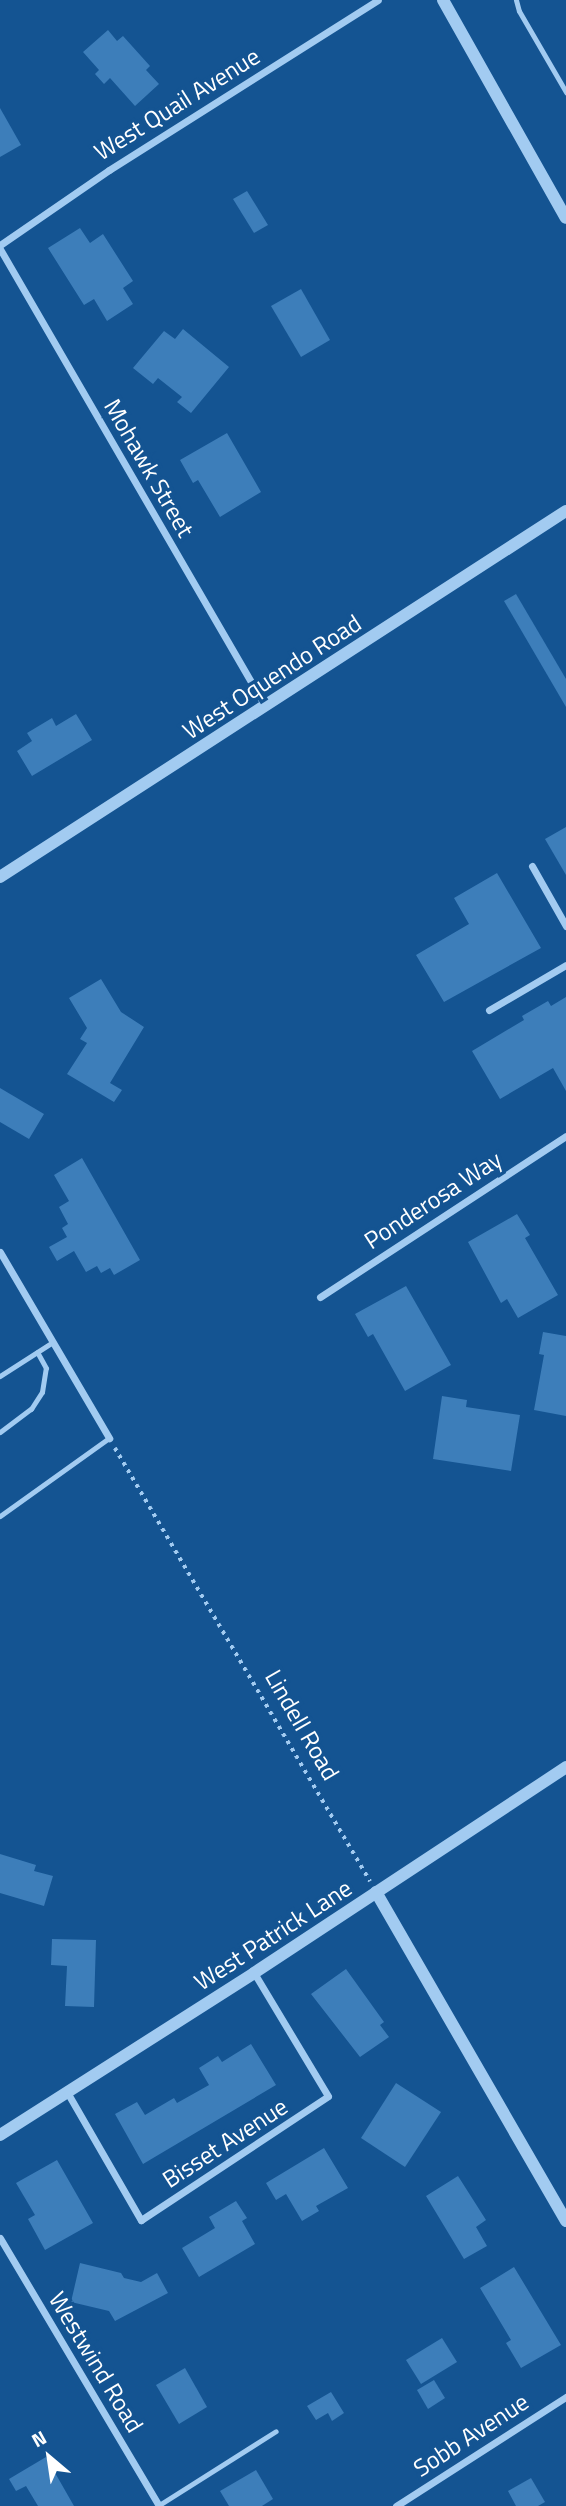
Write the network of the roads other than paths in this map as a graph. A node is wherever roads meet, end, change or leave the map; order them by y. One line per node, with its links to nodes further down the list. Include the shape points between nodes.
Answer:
1 (378, 0): 7 (street, West Quail Avenue, via 109,170)
2 (443, 0): 5 (street)
3 (516, 0): 4 (lane)
4 (566, 92)
5 (562, 200): 6 (street)
6 (566, 218)
7 (0, 247): 9 (street, Mohawk Street)
8 (566, 511): 9 (street, West Oquendo Road)
9 (265, 706): 11 (street, West Oquendo Road)
10 (532, 866): 12 (street)
11 (0, 877)
12 (566, 926)
13 (566, 965): 14 (street)
14 (489, 1010)
15 (566, 1136): 17 (street, Ponderosa Way)
16 (0, 1252): 18 (street)
17 (320, 1297)
18 (53, 1342): 19 (lane); 22 (street)
19 (37, 1352): 20 (lane); 21 (lane, via 46,1368 42,1392 30,1409)
20 (0, 1376)
21 (0, 1432)
22 (109, 1438): 23 (lane)
23 (0, 1516)
24 (566, 1767): 25 (street, West Patrick Lane)
25 (376, 1892): 26 (street, West Patrick Lane); 29 (street)
26 (254, 1973): 27 (street, West Patrick Lane); 27 (street, Bisset Avenue, via 328,2096 141,2220)
27 (67, 2092): 28 (street, West Patrick Lane)
28 (0, 2135)
29 (566, 2221)
30 (0, 2238): 33 (street, Westwind Road)
31 (566, 2397): 34 (street, Sobb Avenue)
32 (276, 2431): 33 (lane)
33 (159, 2505)
34 (396, 2506)

